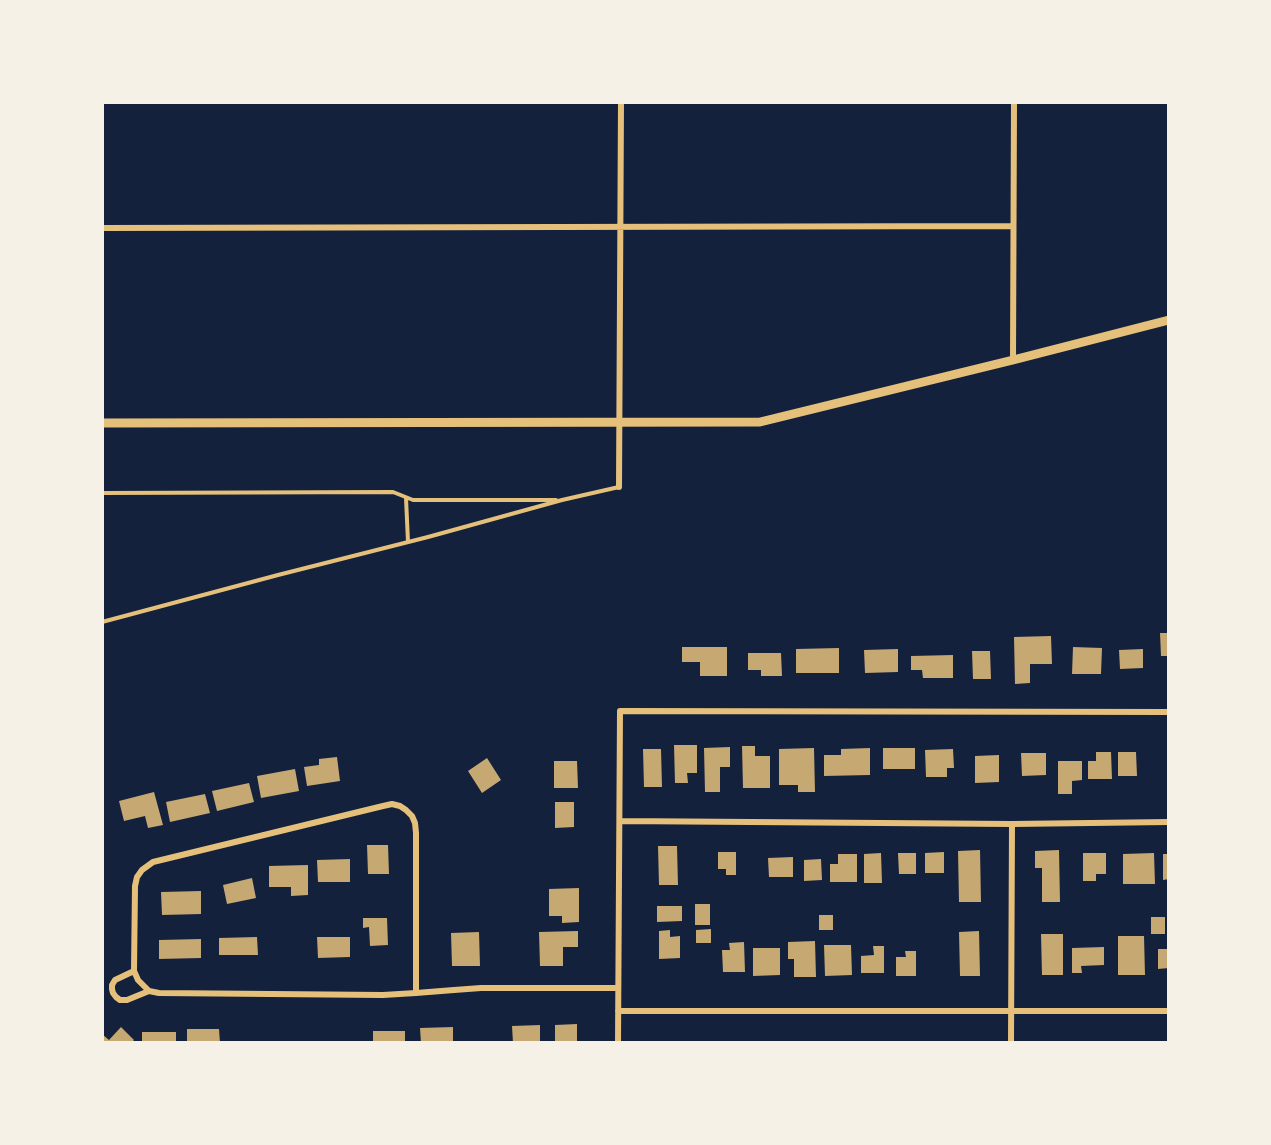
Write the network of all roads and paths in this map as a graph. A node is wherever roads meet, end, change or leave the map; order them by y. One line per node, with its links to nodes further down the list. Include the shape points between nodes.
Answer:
1 (621, 102): 4 (street)
2 (1014, 102): 3 (street)
3 (1013, 226): 4 (street); 7 (street)
4 (620, 227): 5 (street); 8 (street)
5 (102, 228)
6 (1169, 320): 7 (street)
7 (1013, 360): 8 (street, via 760,422)
8 (618, 421): 9 (street); 10 (street)
9 (102, 423)
10 (619, 487): 12 (lane)
11 (406, 498): 12 (lane); 13 (lane, via 393,492 102,493); 14 (lane)
12 (562, 500): 14 (lane)
13 (102, 507)
14 (408, 542): 15 (lane)
15 (102, 622)
16 (1169, 712): 17 (street, via 620,711)
17 (620, 821): 19 (street); 21 (street)
18 (1169, 822): 19 (street)
19 (1012, 824): 26 (street)
20 (134, 971): 22 (street); 22 (street, via 112,985 116,998 127,1000); 23 (street, via 135,886 142,870 153,862 392,804 406,810 415,823)
21 (618, 988): 23 (street, via 481,988); 24 (street)
22 (149, 991): 23 (street)
23 (416, 993)
24 (618, 1011): 26 (street); 27 (street)
25 (1169, 1011): 26 (street)
26 (1011, 1012): 28 (street)
27 (618, 1043)
28 (1011, 1043)

